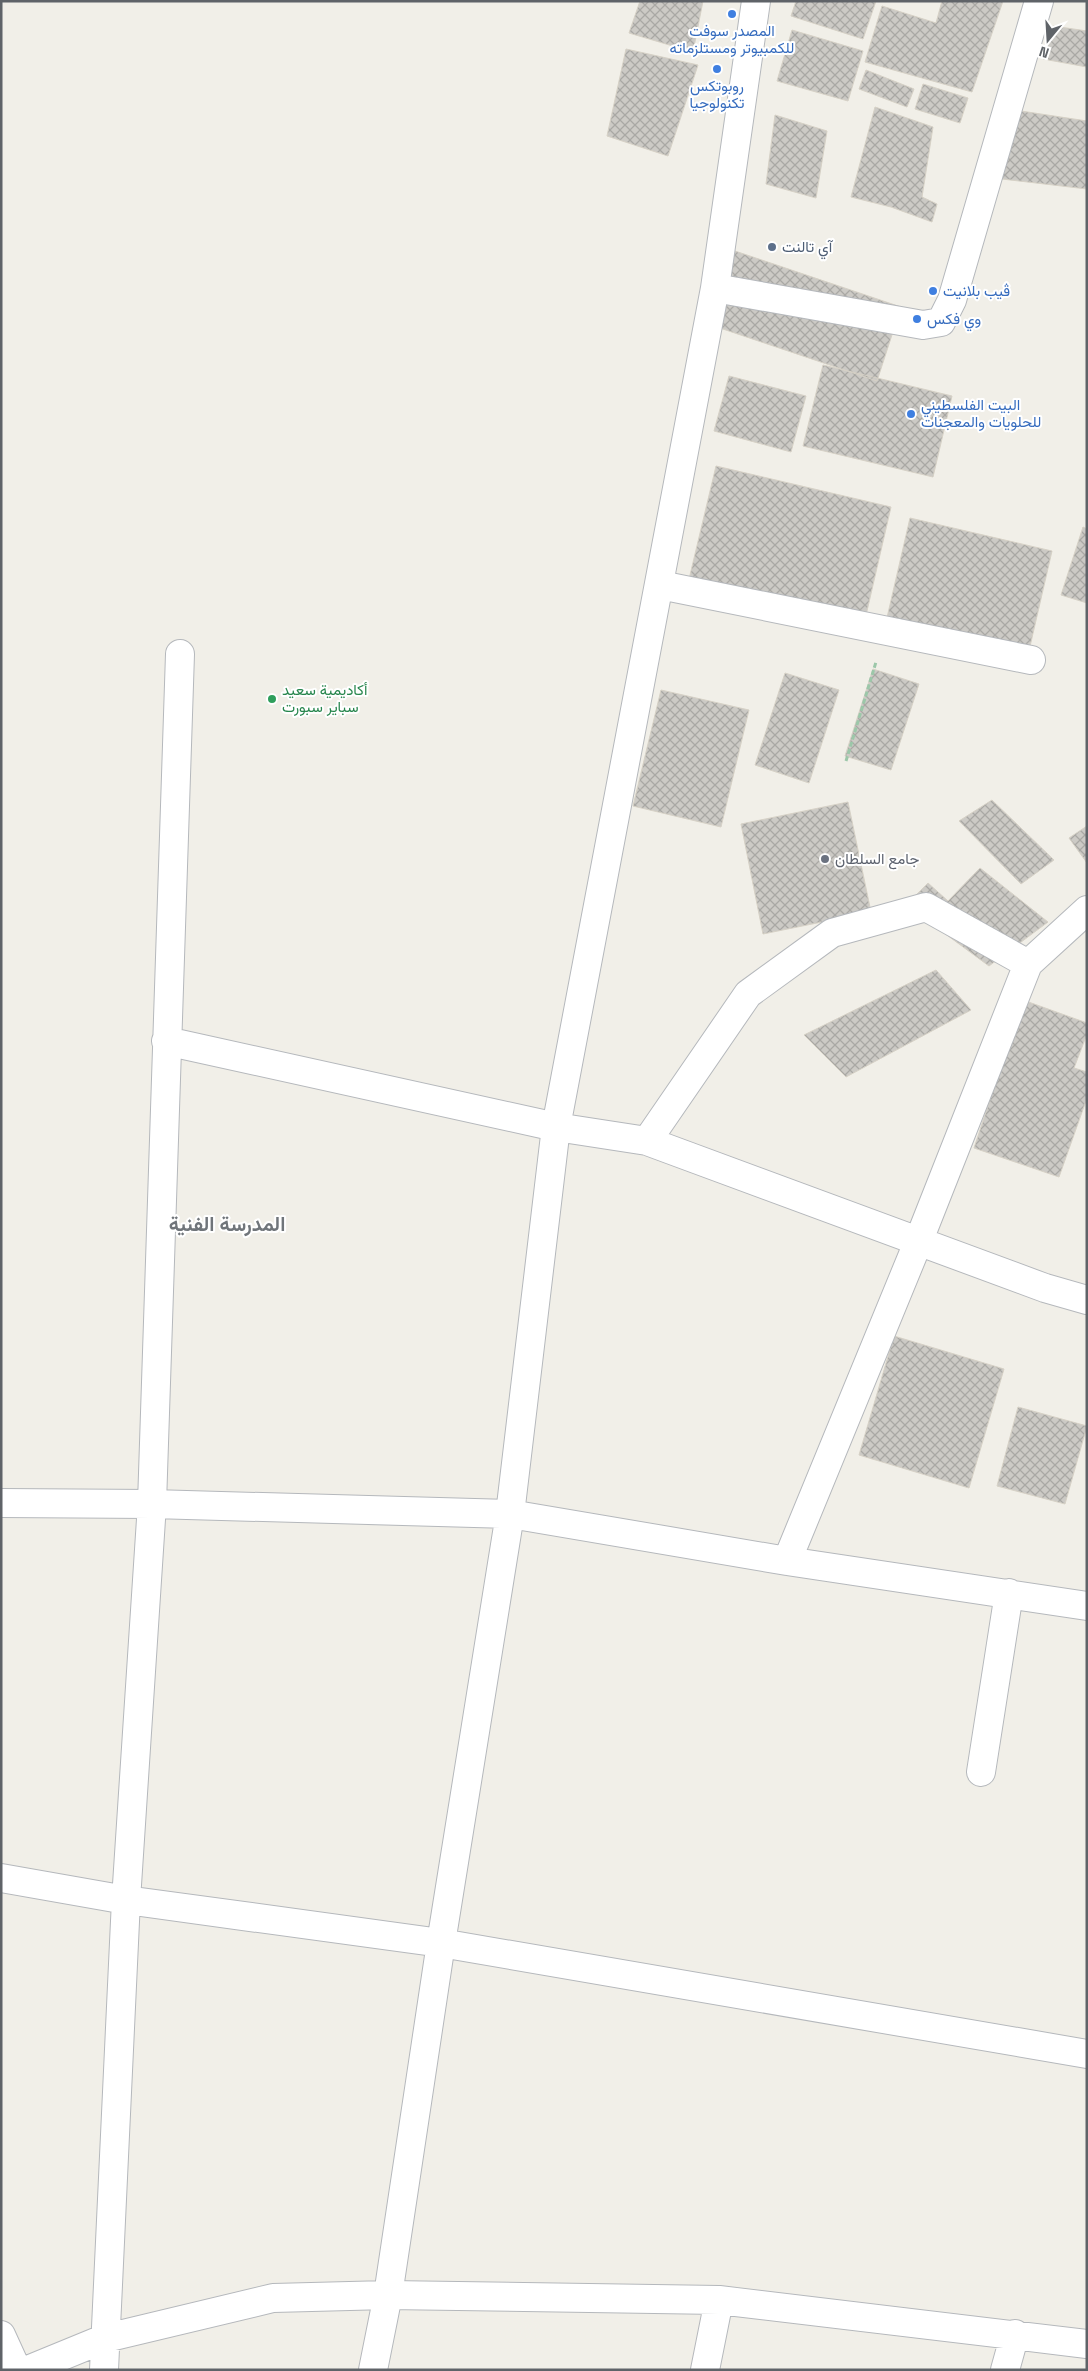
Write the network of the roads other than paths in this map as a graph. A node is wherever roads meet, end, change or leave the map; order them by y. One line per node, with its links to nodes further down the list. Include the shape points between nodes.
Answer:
1 (756, 1): 3 (street)
2 (1040, 1): 3 (street, via 952,300 942,322 923,325)
3 (715, 288): 4 (street)
4 (660, 585): 6 (street); 10 (street)
5 (180, 654): 9 (street)
6 (1031, 660)
7 (1087, 910): 8 (street)
8 (1028, 964): 11 (street, via 926,907 832,933 748,994); 12 (street)
9 (166, 1041): 10 (street); 15 (street)
10 (556, 1127): 11 (street); 16 (street)
11 (647, 1141): 12 (street)
12 (919, 1240): 13 (street, via 1045,1288); 17 (street)
13 (1087, 1300)
14 (1, 1503): 15 (street)
15 (152, 1504): 16 (street); 22 (street)
16 (510, 1514): 17 (street); 23 (street)
17 (787, 1561): 18 (street)
18 (1009, 1593): 19 (street); 20 (street)
19 (1087, 1606)
20 (981, 1772)
21 (1, 1878): 22 (street)
22 (126, 1900): 23 (street); 29 (street)
23 (441, 1943): 24 (street); 25 (street)
24 (1087, 2054)
25 (388, 2295): 26 (street); 29 (street, via 273,2298); 34 (street)
26 (719, 2300): 27 (street); 35 (street)
27 (1015, 2334): 30 (street); 36 (street)
28 (1, 2335): 31 (street)
29 (106, 2338): 32 (street); 33 (street)
30 (1087, 2344)
31 (17, 2370)
32 (28, 2370)
33 (104, 2370)
34 (373, 2370)
35 (705, 2370)
36 (1006, 2370)

